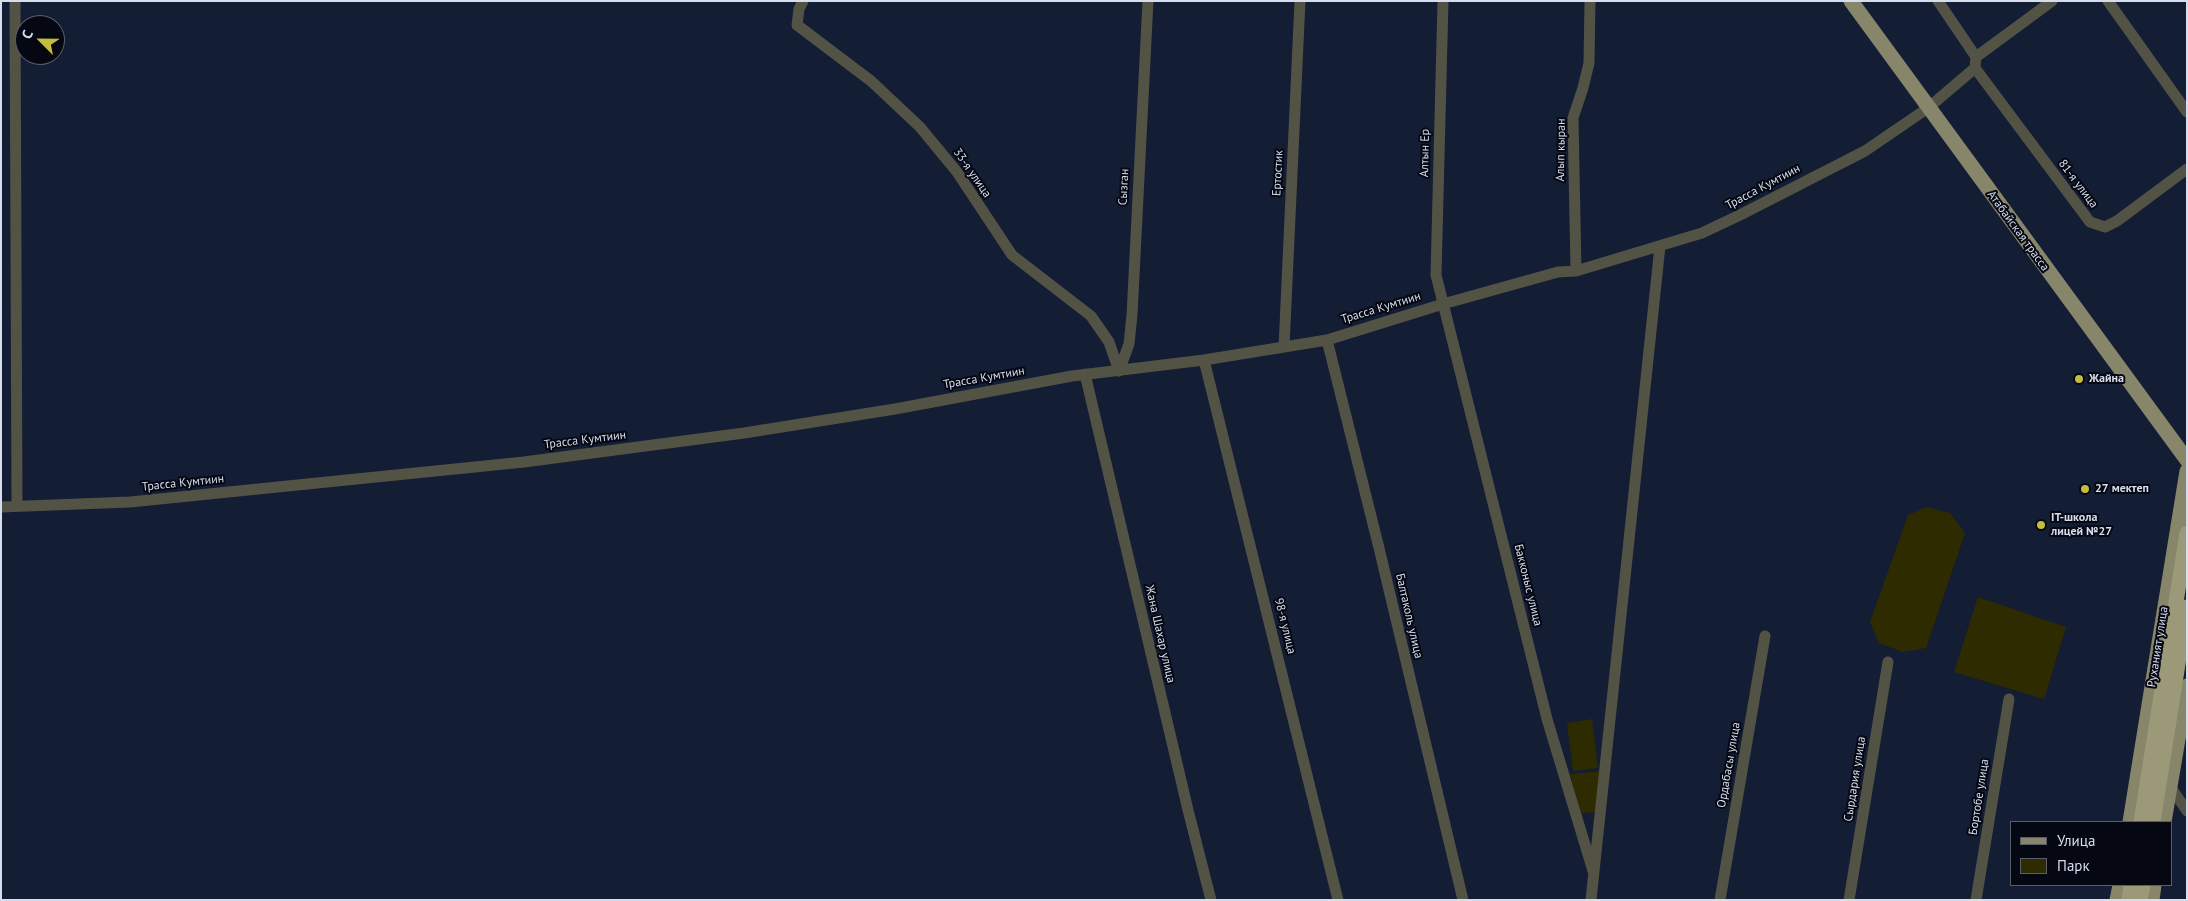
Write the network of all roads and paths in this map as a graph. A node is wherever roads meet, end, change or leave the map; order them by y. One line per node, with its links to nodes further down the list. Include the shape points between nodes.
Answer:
1 (15, 1): 25 (street)
2 (803, 1): 21 (street, 33-я улица, via 797,25 871,82 920,127 957,172 1012,255 1091,316 1109,342)
3 (1148, 1): 21 (street, Сызган, via 1132,315 1129,344)
4 (1300, 1): 19 (street, Ертостик)
5 (1443, 1): 17 (street, Алтын Ер, via 1436,275)
6 (1590, 1): 16 (street, Алып кыран, via 1589,63 1573,118)
7 (1851, 1): 12 (main road, Атабайская трасса)
8 (1938, 1): 11 (street, 81-я улица)
9 (2052, 1): 11 (street, Трасса Кумтиин)
10 (2108, 1): 13 (street)
11 (1976, 62): 12 (street, Трасса Кумтиин); 14 (street, 81-я улица, via 2090,222 2105,227 2117,221)
12 (1928, 108): 15 (street, Трасса Кумтиин, via 1865,150 1740,215 1702,233); 23 (main road, Атабайская трасса)
13 (2187, 112)
14 (2187, 169)
15 (1660, 246): 16 (street, Трасса Кумтиин); 39 (street)
16 (1576, 270): 17 (street, Трасса Кумтиин, via 1558,272)
17 (1443, 304): 18 (street, Трасса Кумтиин); 39 (street, Бакконыс улица, via 1547,719)
18 (1327, 340): 19 (street, Трасса Кумтиин); 46 (street, Балтаколь улица)
19 (1284, 347): 20 (street, Трасса Кумтиин)
20 (1204, 360): 21 (street, Трасса Кумтиин); 45 (street, 98-я улица)
21 (1119, 371): 22 (street, Трасса Кумтиин)
22 (1085, 374): 25 (street, Трасса Кумтиин, via 744,433 524,462 130,502); 44 (street, Жана Шахар улица)
23 (2187, 460)
24 (2187, 471): 35 (main road, Руханият улица)
25 (17, 506): 26 (street, Трасса Кумтиин)
26 (1, 507)
27 (2187, 533): 36 (highway)
28 (2187, 607): 37 (highway)
29 (1765, 636): 48 (street, Ордабасы улица)
30 (1888, 662): 49 (street, Сырдария улица)
31 (2187, 686): 33 (main road)
32 (2009, 699): 50 (street, Бортобе улица)
33 (2170, 786): 34 (street); 38 (main road)
34 (2187, 811)
35 (2130, 821)
36 (2141, 821)
37 (2152, 821)
38 (2164, 821)
39 (1594, 872): 47 (street)
40 (2120, 886): 51 (main road)
41 (2131, 886): 52 (highway)
42 (2143, 886): 53 (highway)
43 (2154, 886): 54 (main road)
44 (1211, 900)
45 (1338, 900)
46 (1462, 900)
47 (1591, 900)
48 (1720, 900)
49 (1849, 900)
50 (1976, 900)
51 (2117, 900)
52 (2129, 900)
53 (2140, 900)
54 (2152, 900)

